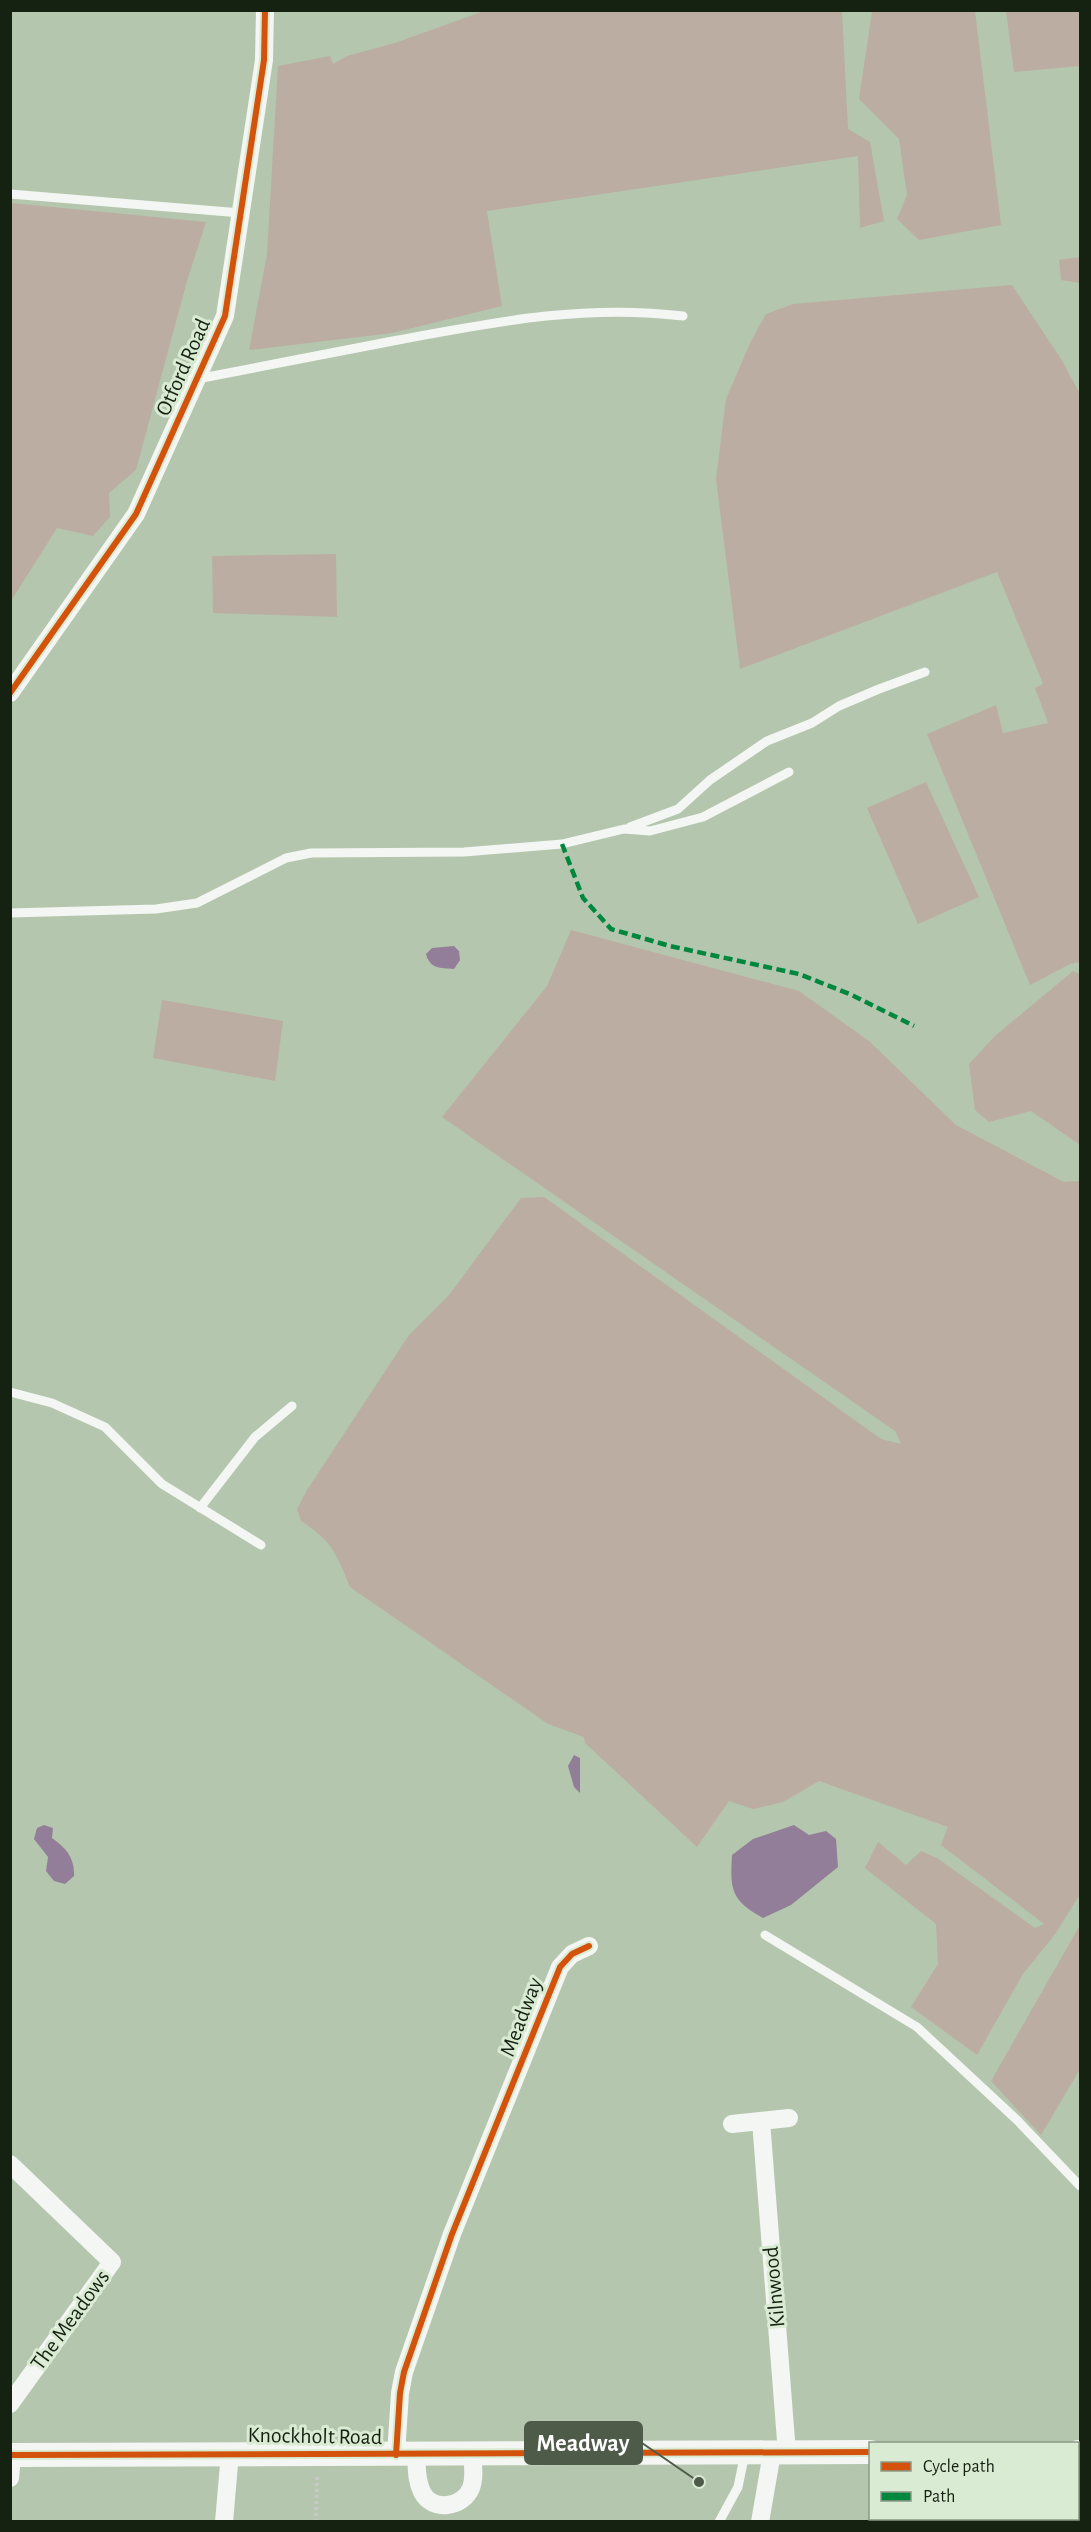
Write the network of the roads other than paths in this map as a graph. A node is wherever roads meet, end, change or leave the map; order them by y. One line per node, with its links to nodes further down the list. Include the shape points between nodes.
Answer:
1 (265, 10): 3 (street, Otford Road, via 264,60)
2 (10, 194): 3 (lane)
3 (241, 213): 5 (street, Otford Road, via 225,316)
4 (683, 316): 5 (lane, via 639,311 566,312 483,324)
5 (197, 379): 7 (street, Otford Road, via 136,514)
6 (925, 672): 9 (lane, via 839,706 812,723 766,741 710,780 678,809)
7 (10, 693)
8 (789, 772): 9 (lane, via 703,817 650,831)
9 (624, 829): 10 (lane, via 562,844 464,852 310,853 286,858 197,903 156,909)
10 (10, 913)
11 (10, 1392): 13 (lane, via 52,1402 105,1428 162,1484)
12 (292, 1406): 13 (lane, via 255,1437)
13 (200, 1508): 14 (lane)
14 (261, 1545)
15 (765, 1935): 21 (lane, via 917,2026)
16 (589, 1946): 27 (street, Meadway, via 572,1954 560,1967 452,2234 404,2372 400,2393)
17 (789, 2118): 18 (street)
18 (761, 2121): 19 (street); 26 (street, Kilnwood)
19 (732, 2124)
20 (10, 2164): 22 (street, The Meadows, via 112,2262)
21 (1080, 2186)
22 (10, 2404)
23 (869, 2452): 26 (street, Knockholt Road)
24 (230, 2453): 27 (street, Knockholt Road); 29 (street, Knockholt Road); 31 (street)
25 (746, 2453): 26 (street, Knockholt Road); 28 (street, Knockholt Road); 32 (lane, via 738,2487)
26 (780, 2453): 33 (street, Kilnwood)
27 (406, 2455): 28 (street, Knockholt Road); 30 (street, Meadway, via 423,2494)
28 (472, 2455): 30 (street, via 471,2489)
29 (11, 2463)
30 (448, 2514)
31 (224, 2522)
32 (719, 2522)
33 (760, 2522)

